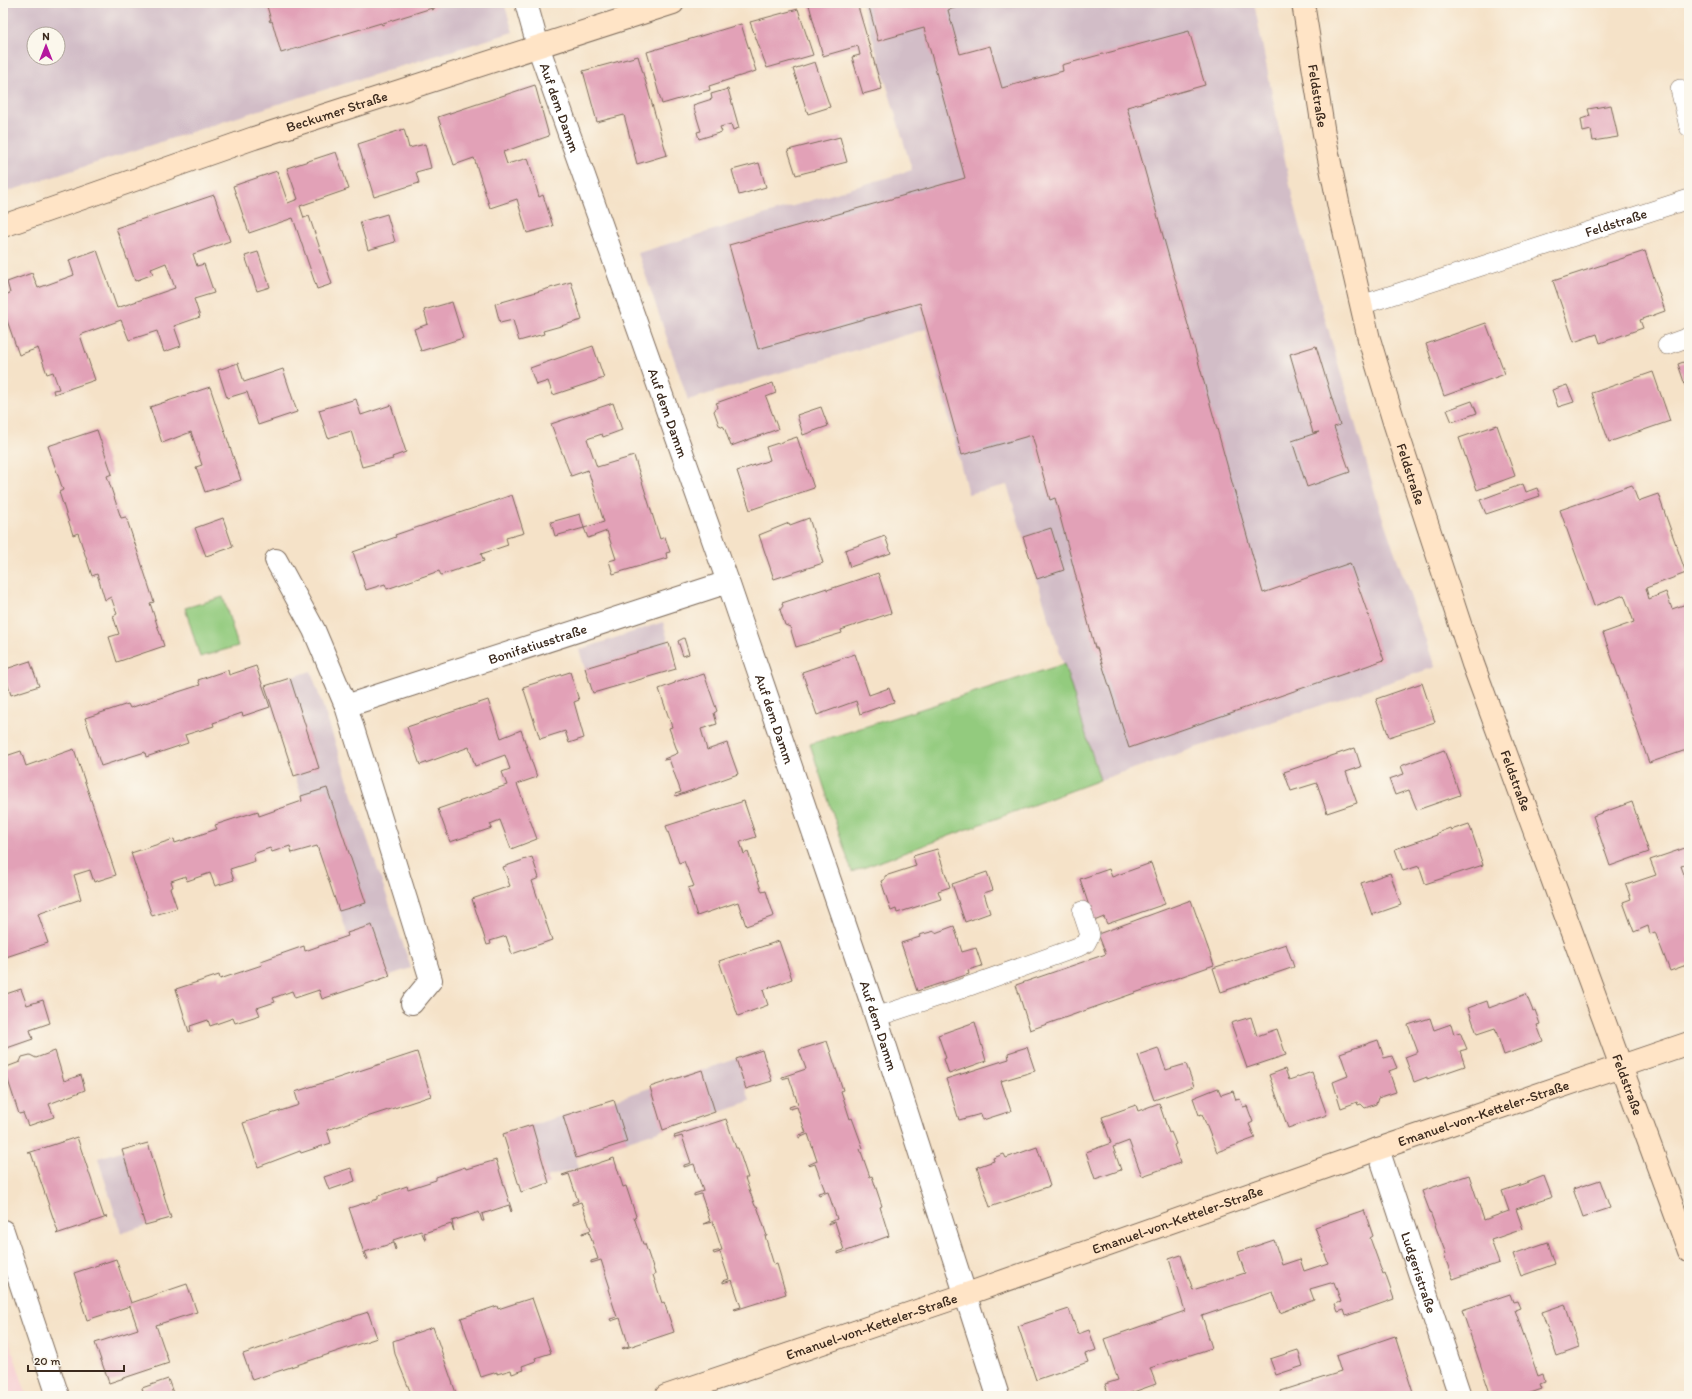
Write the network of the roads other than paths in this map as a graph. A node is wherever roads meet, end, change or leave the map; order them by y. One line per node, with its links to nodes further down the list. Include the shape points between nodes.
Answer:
1 (526, 3): 4 (street, Auf dem Damm)
2 (673, 3): 4 (main road, Beckumer Straße)
3 (1303, 3): 9 (main road, Feldstraße, via 1324,134)
4 (538, 46): 8 (main road, Beckumer Straße, via 254,138); 13 (street, Auf dem Damm)
5 (1680, 89): 6 (lane)
6 (1689, 127)
7 (1689, 200): 9 (lane, Feldstraße)
8 (3, 226)
9 (1361, 305): 19 (main road, Feldstraße, via 1394,422 1474,664)
10 (1689, 337): 11 (lane)
11 (1667, 345)
12 (276, 560): 14 (street, via 314,630)
13 (728, 582): 14 (street, Bonifatiusstraße); 17 (street, Auf dem Damm)
14 (346, 706): 16 (street, via 431,980)
15 (1082, 911): 17 (lane, via 1090,935 1086,943)
16 (412, 1003)
17 (876, 1017): 23 (street, Auf dem Damm)
18 (1689, 1043): 19 (main road, Emanuel-von-Ketteler-Straße)
19 (1620, 1066): 20 (main road, Emanuel-von-Ketteler-Straße); 22 (main road, Feldstraße)
20 (1378, 1149): 23 (main road, Emanuel-von-Ketteler-Straße); 27 (street, Ludgeristraße)
21 (3, 1231): 24 (street)
22 (1689, 1251)
23 (964, 1295): 25 (main road, Emanuel-von-Ketteler-Straße); 26 (street, Auf dem Damm)
24 (58, 1396)
25 (666, 1396)
26 (998, 1396)
27 (1460, 1396)

